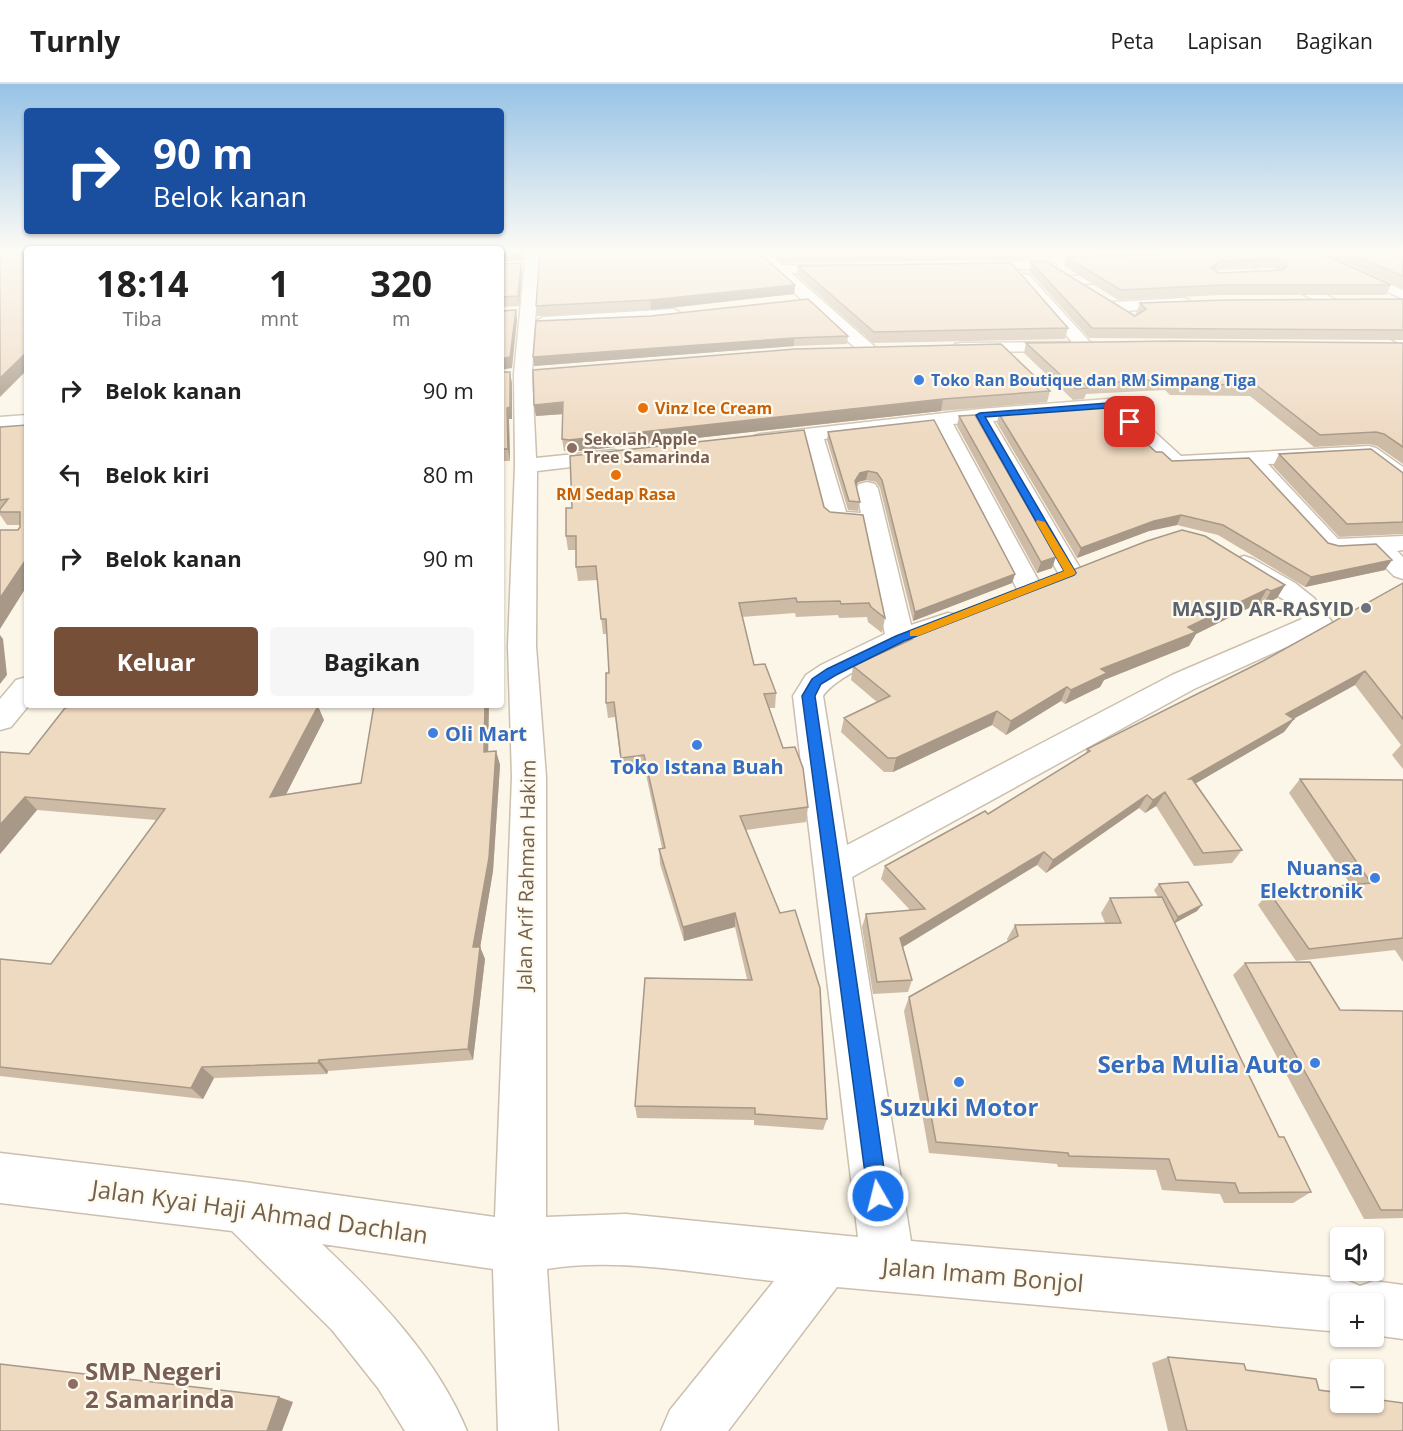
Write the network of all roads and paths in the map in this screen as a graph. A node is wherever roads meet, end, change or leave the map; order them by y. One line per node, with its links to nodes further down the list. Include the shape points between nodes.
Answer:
1 (672, 314): 6 (street)
2 (827, 314): 17 (street)
3 (1055, 314): 11 (street)
4 (1123, 314): 7 (street)
5 (1353, 314): 8 (street)
6 (522, 316): 19 (street, Jalan Arif Rahman Hakim)
7 (1133, 320)
8 (1403, 340)
9 (1107, 346): 11 (street)
10 (1004, 347): 11 (street); 14 (street); 18 (street)
11 (1085, 347)
12 (1380, 347): 13 (street)
13 (1403, 347)
14 (942, 348)
15 (889, 349): 17 (street)
16 (845, 350): 17 (street)
17 (868, 350)
18 (1023, 367)
19 (520, 374): 30 (street, Jalan Arif Rahman Hakim)
20 (980, 415): 21 (street); 21 (street, via 1082,568 1019,593); 29 (street, via 1059,401 1113,406 1176,463)
21 (941, 419): 24 (street)
22 (24, 421): 23 (street)
23 (0, 423)
24 (812, 434): 25 (street); 33 (street, via 836,519)
25 (738, 443)
26 (1403, 450): 27 (street)
27 (1370, 452): 29 (street); 31 (street)
28 (632, 454): 30 (street)
29 (1251, 459): 35 (street, via 1332,547)
30 (526, 466): 40 (street, Jalan Arif Rahman Hakim)
31 (1403, 478)
32 (867, 489): 33 (street)
33 (874, 520): 39 (street)
34 (1403, 543): 35 (street)
35 (1376, 544): 37 (street)
36 (1218, 548): 43 (street, via 1304,602 1318,622 1183,682)
37 (1403, 571)
38 (977, 610): 39 (street)
39 (900, 639): 43 (street, via 831,672 817,682 808,696)
40 (512, 647): 47 (street, Jalan Arif Rahman Hakim, via 529,777)
41 (24, 693): 42 (street)
42 (0, 719)
43 (833, 870): 49 (street)
44 (0, 1178): 45 (street, Jalan Kyai Haji Ahmad Dachlan)
45 (244, 1207): 47 (street, Jalan Kyai Haji Ahmad Dachlan); 53 (street, via 362,1321 422,1400)
46 (626, 1240): 47 (street, Jalan Kyai Haji Ahmad Dachlan, via 558,1241); 48 (street, Jalan Imam Bonjol)
47 (520, 1247): 54 (street, Jalan Arif Rahman Hakim)
48 (825, 1260): 49 (street, Jalan Imam Bonjol); 55 (street)
49 (888, 1266): 50 (street, Jalan Imam Bonjol)
50 (1330, 1304)
51 (1384, 1309): 52 (street)
52 (1403, 1312)
53 (437, 1431)
54 (528, 1431)
55 (691, 1431)

